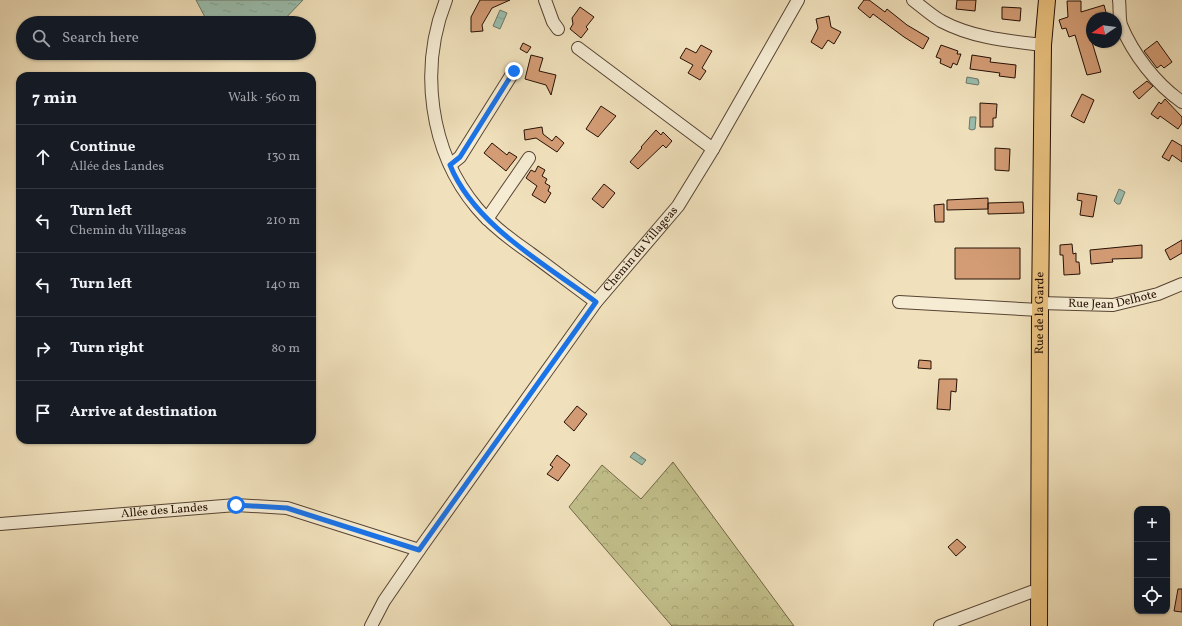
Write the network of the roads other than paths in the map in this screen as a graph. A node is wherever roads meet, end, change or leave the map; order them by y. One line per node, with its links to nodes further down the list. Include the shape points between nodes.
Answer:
1 (446, 0): 14 (street, via 440,15 431,59 431,100 439,137)
2 (545, 0): 7 (street)
3 (798, 0): 12 (street, Chemin du Villageas)
4 (913, 0): 8 (street, via 940,20 962,31 989,39)
5 (1047, 0): 8 (main road, Rue de la Garde)
6 (1119, 0): 11 (street, via 1121,24 1136,51 1156,80 1169,94)
7 (558, 29)
8 (1044, 45): 19 (main road, Rue de la Garde)
9 (578, 48): 12 (street)
10 (514, 71): 14 (street, via 460,157)
11 (1182, 102)
12 (713, 149): 17 (street, Chemin du Villageas, via 678,206)
13 (530, 158): 15 (street)
14 (450, 165): 15 (street, via 455,177)
15 (487, 219): 17 (street, via 499,231)
16 (1182, 284): 19 (street, Rue Jean Delhote, via 1158,294 1113,305)
17 (596, 302): 21 (street, Chemin du Villageas)
18 (899, 302): 19 (street, Rue Jean Delhote)
19 (1040, 307): 22 (main road, Rue de la Garde)
20 (0, 524): 21 (street, Allée des Landes, via 236,505 287,508)
21 (419, 550): 23 (street, Chemin du Villageas, via 384,601)
22 (1040, 592): 24 (street, via 1031,592); 25 (main road, Rue de la Garde)
23 (371, 626)
24 (940, 626)
25 (1039, 626)

